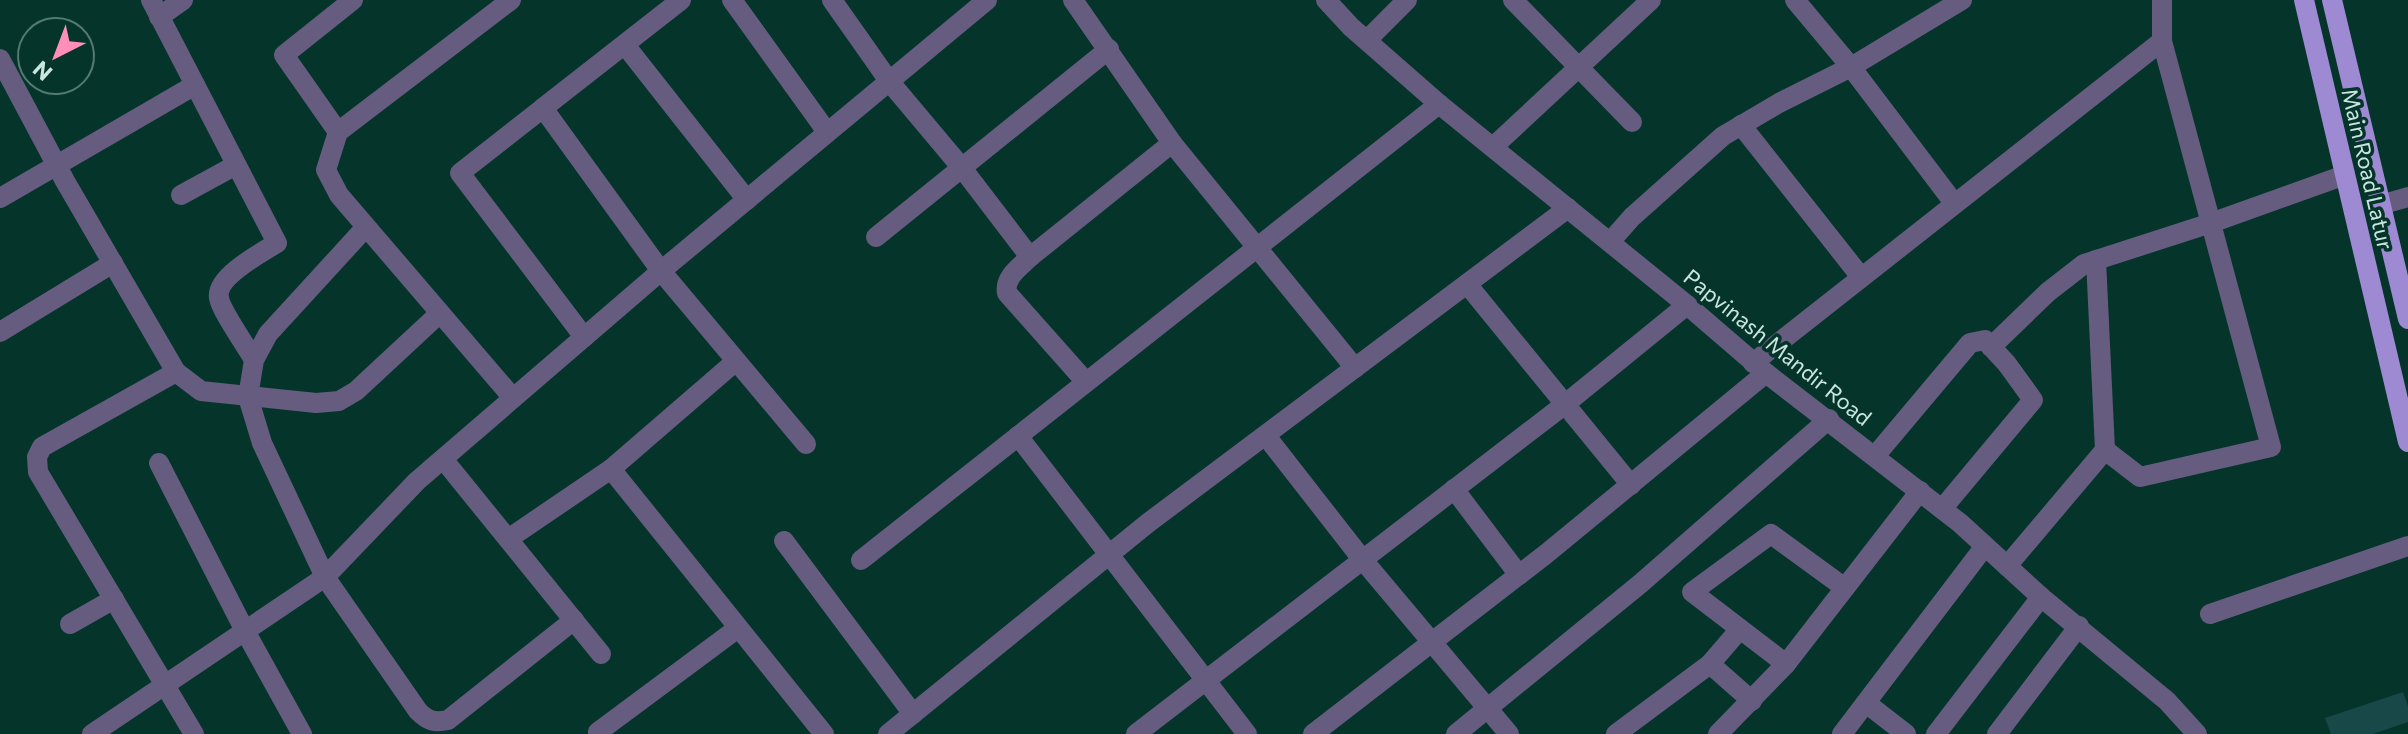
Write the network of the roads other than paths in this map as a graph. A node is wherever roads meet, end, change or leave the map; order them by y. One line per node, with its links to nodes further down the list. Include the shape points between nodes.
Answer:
1 (183, 0): 19 (street)
2 (353, 0): 33 (street, via 284,55)
3 (681, 0): 22 (street)
4 (732, 0): 34 (street)
5 (832, 0): 27 (street)
6 (987, 0): 18 (street)
7 (1073, 0): 23 (street)
8 (1326, 0): 20 (street, Papvinash Mandir Road)
9 (1407, 0): 20 (street)
10 (1513, 0): 26 (street)
11 (1651, 0): 26 (street)
12 (1795, 0): 25 (street)
13 (1962, 0): 25 (street)
14 (2162, 0): 21 (street)
15 (2304, 0): 40 (main road, Main Road Latur)
16 (2332, 0): 46 (main road, Main Road Latur)
17 (499, 4): 33 (street)
18 (965, 7): 27 (street)
19 (155, 9): 28 (street)
20 (1367, 40): 29 (street, Papvinash Mandir Road)
21 (2162, 41): 45 (street); 48 (street)
22 (625, 45): 30 (street); 44 (street)
23 (1109, 49): 35 (street); 39 (street)
24 (0, 59): 37 (street)
25 (1851, 67): 32 (street); 45 (street)
26 (1577, 68): 31 (street); 36 (street)
27 (889, 81): 34 (street); 39 (street)
28 (195, 85): 37 (street); 38 (street)
29 (1439, 104): 36 (street, Papvinash Mandir Road); 52 (street)
30 (543, 108): 56 (street); 63 (street, via 460,173)
31 (1632, 122)
32 (1741, 125): 51 (street, via 1682,172); 57 (street)
33 (338, 132): 49 (street, via 326,170)
34 (827, 132): 44 (street)
35 (1172, 143): 52 (street); 53 (street)
36 (1493, 147): 47 (street, Papvinash Mandir Road)
37 (57, 163): 43 (street); 55 (street)
38 (236, 165): 41 (street); 65 (street, via 277,243 220,287 219,299)
39 (962, 168): 50 (street); 53 (street)
40 (2345, 175): 48 (street); 77 (main road, Main Road Latur)
41 (181, 195)
42 (2408, 197): 46 (street)
43 (0, 198)
44 (747, 200): 56 (street)
45 (1954, 203): 57 (street)
46 (2380, 205): 61 (main road, Main Road Latur)
47 (1568, 208): 51 (street, Papvinash Mandir Road); 58 (street)
48 (2211, 223): 54 (street); 79 (street, via 2271,447 2140,477)
49 (366, 227): 60 (street); 65 (street, via 281,317)
50 (876, 237)
51 (1610, 242): 59 (street, Papvinash Mandir Road)
52 (1257, 248): 67 (street); 70 (street)
53 (1030, 257): 70 (street, via 1009,278 1007,293)
54 (2096, 260): 64 (street, via 2048,292); 79 (street)
55 (113, 263): 62 (street); 69 (street)
56 (661, 271): 63 (street); 66 (street)
57 (1861, 277): 68 (street)
58 (1467, 284): 67 (street); 73 (street)
59 (1687, 305): 68 (street, Papvinash Mandir Road); 73 (street)
60 (440, 313): 71 (street, via 339,401); 72 (street)
61 (2408, 319)
62 (0, 332)
63 (584, 337): 72 (street)
64 (1991, 347): 80 (street, via 1985,340 1970,343); 87 (street, via 2033,400)
65 (254, 360): 71 (street)
66 (736, 361): 78 (street); 83 (street)
67 (1355, 368): 76 (street)
68 (1760, 368): 74 (street, Papvinash Mandir Road); 84 (street)
69 (176, 372): 71 (street, via 201,391); 100 (street, via 42,447 37,457 38,472)
70 (1086, 382): 75 (street)
71 (248, 397): 97 (street, via 262,443)
72 (513, 398): 81 (street)
73 (1564, 405): 84 (street); 85 (street)
74 (1829, 419): 80 (street, Papvinash Mandir Road); 116 (street)
75 (1018, 436): 92 (street); 94 (street)
76 (1266, 436): 92 (street); 93 (street)
77 (2408, 442)
78 (806, 444)
79 (2105, 450): 95 (street)
80 (1875, 456): 86 (street, Papvinash Mandir Road)
81 (443, 459): 88 (street); 97 (street)
82 (159, 463): 107 (street)
83 (611, 469): 88 (street); 105 (street)
84 (1631, 485): 96 (street)
85 (1454, 489): 93 (street); 96 (street)
86 (1920, 491): 87 (street, Papvinash Mandir Road); 98 (street)
87 (1942, 509): 90 (street, Papvinash Mandir Road)
88 (508, 539): 102 (street)
89 (784, 541): 117 (street)
90 (1985, 546): 95 (street, Papvinash Mandir Road); 115 (street)
91 (2408, 546): 101 (street)
92 (1109, 554): 112 (street); 117 (street)
93 (1362, 559): 108 (street); 112 (street)
94 (861, 560)
95 (2007, 566): 99 (street, Papvinash Mandir Road)
96 (1519, 575): 108 (street)
97 (325, 577): 102 (street, via 418,711 436,723 448,720); 107 (street)
98 (1845, 588): 106 (street, via 1771,534 1692,592); 111 (street)
99 (2041, 597): 104 (street, Papvinash Mandir Road); 133 (street)
100 (114, 599): 103 (street); 113 (street)
101 (2210, 614)
102 (574, 620): 109 (street)
103 (70, 624)
104 (2079, 626): 134 (street); 135 (street, Papvinash Mandir Road, via 2167,701)
105 (738, 628): 121 (street); 122 (street)
106 (1740, 629): 110 (street); 111 (street)
107 (245, 631): 113 (street); 120 (street)
108 (1432, 643): 116 (street); 126 (street)
109 (601, 654)
110 (1710, 664): 114 (street); 129 (street)
111 (1786, 664): 114 (street)
112 (1206, 680): 124 (street); 125 (street)
113 (165, 685): 118 (street); 119 (street)
114 (1752, 701): 130 (street)
115 (1866, 703): 131 (street); 132 (street)
116 (1487, 709): 127 (street); 128 (street)
117 (913, 714): 123 (street)
118 (92, 734)
119 (194, 734)
120 (302, 734)
121 (599, 734)
122 (824, 734)
123 (888, 734)
124 (1136, 734)
125 (1247, 734)
126 (1313, 734)
127 (1456, 734)
128 (1509, 734)
129 (1616, 734)
130 (1718, 734)
131 (1842, 734)
132 (1906, 734)
133 (1936, 734)
134 (1997, 734)
135 (2197, 734)

